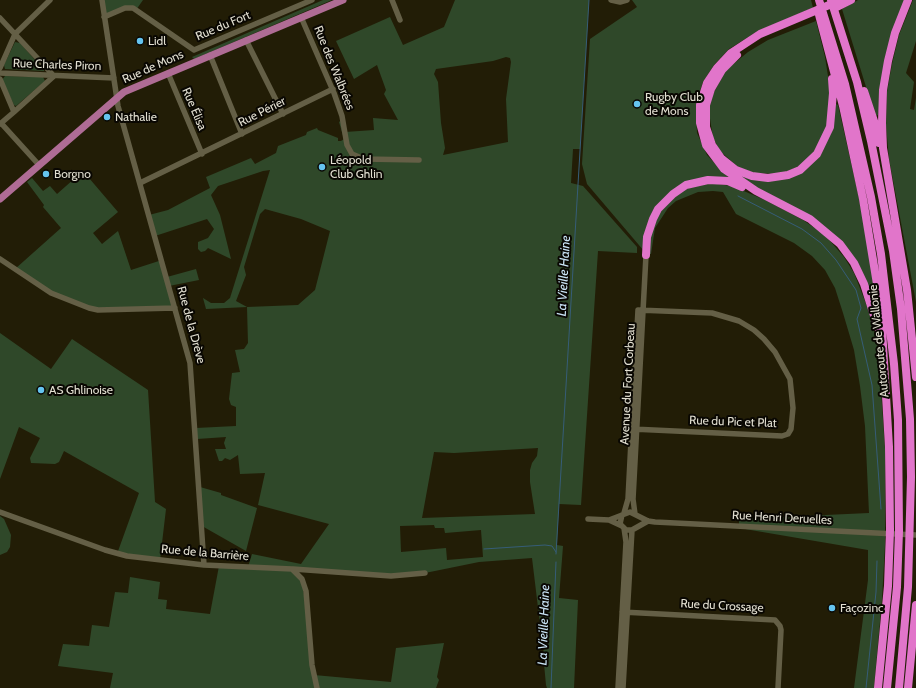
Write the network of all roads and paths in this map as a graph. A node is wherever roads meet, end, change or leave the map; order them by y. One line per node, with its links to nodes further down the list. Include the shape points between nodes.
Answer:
1 (50, 0): 18 (street)
2 (102, 0): 13 (street, Rue de la Drève)
3 (312, 0): 13 (street, Rue du Fort, via 194,50 133,8 125,8)
4 (343, 0): 14 (main road, Rue de Mons)
5 (392, 0): 16 (street)
6 (611, 0): 7 (street)
7 (627, 0)
8 (818, 0): 17 (highway, Autoroute de Wallonie)
9 (831, 0): 28 (highway, Autoroute de Wallonie)
10 (841, 0): 41 (highway, via 746,42 724,59 707,83 699,114 706,145 724,169)
11 (851, 0): 20 (highway, via 763,39 741,52 722,70 711,89 705,112 708,136 721,158 745,174 768,178 788,175 810,162 825,141 830,127 833,94)
12 (908, 0): 39 (highway, via 893,40 883,90 883,148)
13 (104, 17): 26 (street, Rue de la Drève)
14 (301, 17): 19 (main road, Rue de Mons); 29 (street, Rue des Walbrées)
15 (0, 18): 18 (street)
16 (400, 20)
17 (825, 27): 20 (highway); 70 (highway, Autoroute de Wallonie, via 847,91 871,197 881,254 894,364 898,420 899,531 897,588)
18 (15, 34): 22 (street); 25 (street)
19 (246, 40): 21 (main road, Rue de Mons); 33 (street)
20 (829, 52): 47 (highway, via 863,199 877,284)
21 (210, 55): 24 (main road, Rue de Mons); 35 (street)
22 (0, 68)
23 (0, 73): 25 (street, Rue Charles Piron)
24 (168, 73): 30 (main road, Rue de Mons); 36 (street, Rue Élisa)
25 (54, 76): 26 (street, Rue Charles Piron); 32 (street)
26 (114, 78): 30 (street, via 118,89); 31 (street, Rue de la Drève)
27 (0, 79): 32 (street)
28 (857, 82): 39 (highway, via 864,91 875,124); 71 (highway, Autoroute de Wallonie, via 893,251 907,380 911,455 911,532)
29 (333, 89): 33 (street, Rue Périer); 37 (street, Rue des Walbrées, via 342,116 347,145 354,156 364,159)
30 (124, 92): 31 (main road, Rue de Mons)
31 (117, 98): 38 (main road, Rue de Mons); 40 (street, Rue de la Drève)
32 (14, 112): 34 (street)
33 (283, 114): 35 (street, Rue Périer)
34 (1, 123): 38 (street)
35 (242, 134): 36 (street, Rue Périer)
36 (202, 154): 40 (street, Rue Périer)
37 (419, 160)
38 (39, 165): 42 (main road, Rue de Mons)
39 (890, 182): 48 (highway, via 906,282)
40 (140, 183): 45 (street, Rue de la Drève)
41 (756, 191): 43 (highway, via 715,180 694,183 680,189 665,201 653,219 647,238); 47 (highway, via 810,219 840,244 854,263 864,284)
42 (0, 199)
43 (646, 255): 46 (street, Avenue du Fort Corbeau, via 642,271)
44 (0, 259): 45 (street, via 51,293 89,308)
45 (175, 308): 59 (street, Rue de la Drève, via 193,383)
46 (640, 310): 49 (street, Avenue du Fort Corbeau); 49 (street, Rue du Pic et Plat, via 712,312 732,318 754,330 772,348 790,379 793,408 791,429 788,434 782,436)
47 (882, 340): 69 (highway, via 889,447 890,530 888,586)
48 (916, 377)
49 (634, 429): 51 (street, Avenue du Fort Corbeau, via 628,499); 52 (street, Avenue du Fort Corbeau, via 633,499)
50 (0, 512): 59 (street, Rue de la Barrière, via 122,555)
51 (623, 514): 52 (street, via 630,512); 54 (street); 56 (street, via 620,521)
52 (636, 515): 55 (street, Rue Henri Deruelles); 57 (street, via 638,521)
53 (588, 519): 54 (street)
54 (609, 520): 56 (street)
55 (648, 522): 57 (street, Rue Henri Deruelles); 58 (street, Rue Henri Deruelles)
56 (623, 527): 57 (street); 63 (street, via 626,542)
57 (634, 528): 63 (street)
58 (916, 535)
59 (204, 565): 60 (street, Rue de la Barrière)
60 (292, 569): 61 (street, Rue de la Barrière, via 391,576); 65 (street, via 302,580 306,591 312,665)
61 (425, 573)
62 (916, 604): 72 (highway)
63 (625, 612): 66 (street); 67 (street); 68 (street, Rue du Crossage, via 775,620 781,630)
64 (916, 661): 72 (highway)
65 (317, 688)
66 (618, 688)
67 (623, 688)
68 (778, 688)
69 (878, 688)
70 (887, 688)
71 (899, 688)
72 (909, 688)

